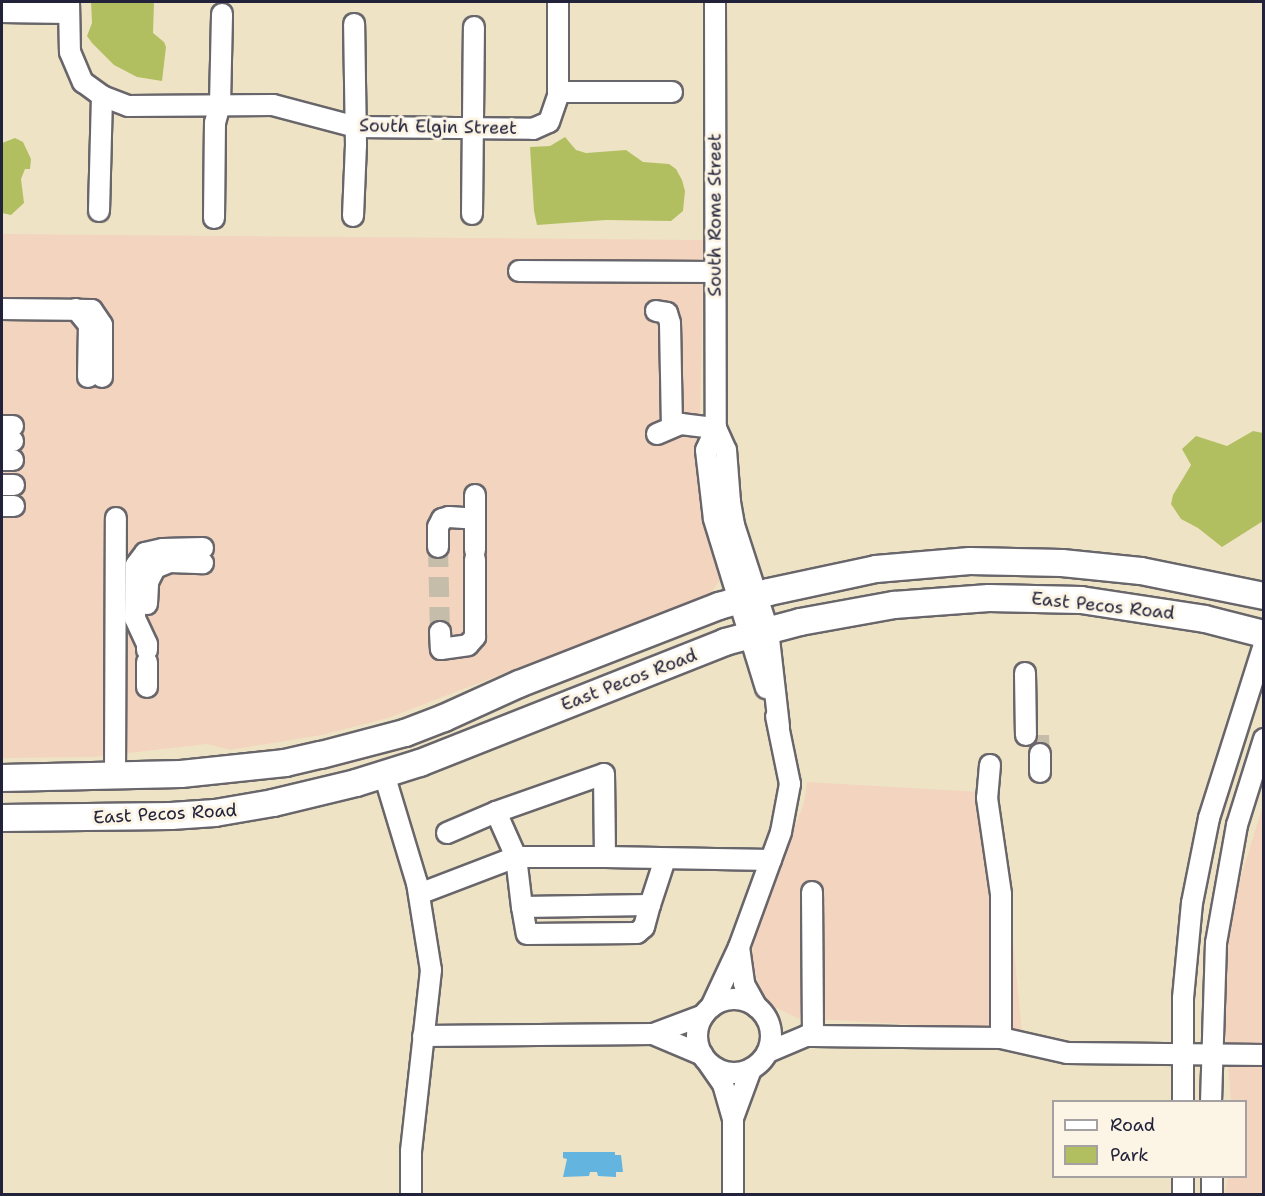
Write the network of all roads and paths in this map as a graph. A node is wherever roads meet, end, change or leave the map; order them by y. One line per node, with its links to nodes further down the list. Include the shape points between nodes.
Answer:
1 (558, 2): 8 (street)
2 (715, 2): 19 (street, South Rome Street)
3 (68, 7): 4 (street); 10 (street, South Elgin Street, via 70,52 83,82)
4 (2, 12)
5 (222, 14): 11 (street)
6 (354, 24): 12 (street)
7 (474, 27): 13 (street)
8 (558, 92): 9 (street); 13 (street, South Elgin Street, via 549,122 533,129)
9 (672, 92)
10 (102, 96): 11 (street, South Elgin Street, via 128,106); 14 (street)
11 (220, 104): 12 (street, South Elgin Street, via 273,105); 17 (street, via 215,123)
12 (356, 127): 13 (street, South Elgin Street); 16 (street)
13 (473, 128): 15 (street)
14 (99, 211)
15 (472, 214)
16 (353, 216)
17 (214, 218)
18 (519, 271): 19 (street)
19 (715, 272): 23 (street, South Rome Street)
20 (2, 309): 22 (street, via 76,309 89,325)
21 (656, 311): 23 (street, via 667,313 670,322 664,431 681,424)
22 (95, 377)
23 (716, 428): 30 (street, South Rome Street, via 726,450 730,502)
24 (475, 495): 26 (street)
25 (116, 518): 42 (street)
26 (475, 519): 27 (street, via 442,519); 31 (street, via 475,637 468,645 441,649)
27 (438, 547)
28 (203, 555): 36 (street, via 163,549 145,553 136,565 135,618 147,652)
29 (1263, 596): 30 (main road, East Pecos Road, via 1141,571 1062,563 981,561 876,569)
30 (748, 597): 32 (street, South Rome Street); 38 (main road, East Pecos Road, via 519,684 405,733)
31 (440, 632)
32 (758, 633): 33 (main road, East Pecos Road, via 894,605 1035,597 1157,610); 41 (main road, East Pecos Road); 51 (street, South Rome Street, via 790,784)
33 (1263, 634)
34 (1263, 645): 64 (street, via 1209,818 1201,858 1186,951)
35 (1032, 673): 39 (street)
36 (147, 687)
37 (1263, 739): 65 (street, via 1229,860 1216,943)
38 (364, 743): 42 (main road, East Pecos Road, via 285,764); 44 (main road, via 362,763 307,776)
39 (1033, 753)
40 (990, 765): 62 (street, via 987,798 1001,894)
41 (384, 774): 44 (main road, East Pecos Road); 53 (street)
42 (115, 777): 43 (main road, East Pecos Road)
43 (2, 778)
44 (273, 803): 46 (main road, East Pecos Road, via 171,816)
45 (496, 812): 47 (street); 48 (street); 49 (street, via 604,774)
46 (2, 818)
47 (447, 832)
48 (516, 857): 49 (street); 53 (street); 55 (street)
49 (605, 857): 50 (street)
50 (665, 859): 51 (street); 54 (street)
51 (771, 860): 56 (street, South Rome Street)
52 (812, 892): 61 (street)
53 (419, 894): 60 (street, via 431,970)
54 (650, 905): 55 (street); 55 (street, via 644,927 637,933 527,934)
55 (522, 907)
56 (739, 947): 57 (street, South Rome Street); 58 (street, via 744,984)
57 (707, 1011): 58 (street, via 734,999); 59 (street); 67 (street, via 697,1035)
58 (762, 1011): 61 (street); 63 (street, via 772,1040)
59 (653, 1034): 60 (street); 67 (street)
60 (423, 1036): 74 (street, via 411,1150)
61 (810, 1036): 62 (street); 63 (street)
62 (1001, 1038): 64 (street, via 1067,1053)
63 (768, 1052): 68 (street)
64 (1183, 1053): 65 (street); 69 (street)
65 (1212, 1054): 66 (street); 70 (street)
66 (1263, 1055)
67 (706, 1059): 68 (street, via 729,1073); 71 (street, via 723,1084)
68 (751, 1069): 71 (street)
69 (1183, 1100)
70 (1211, 1100)
71 (733, 1118): 75 (street)
72 (1183, 1178): 76 (street)
73 (1212, 1178): 77 (street)
74 (411, 1194)
75 (734, 1194)
76 (1183, 1194)
77 (1212, 1194)

